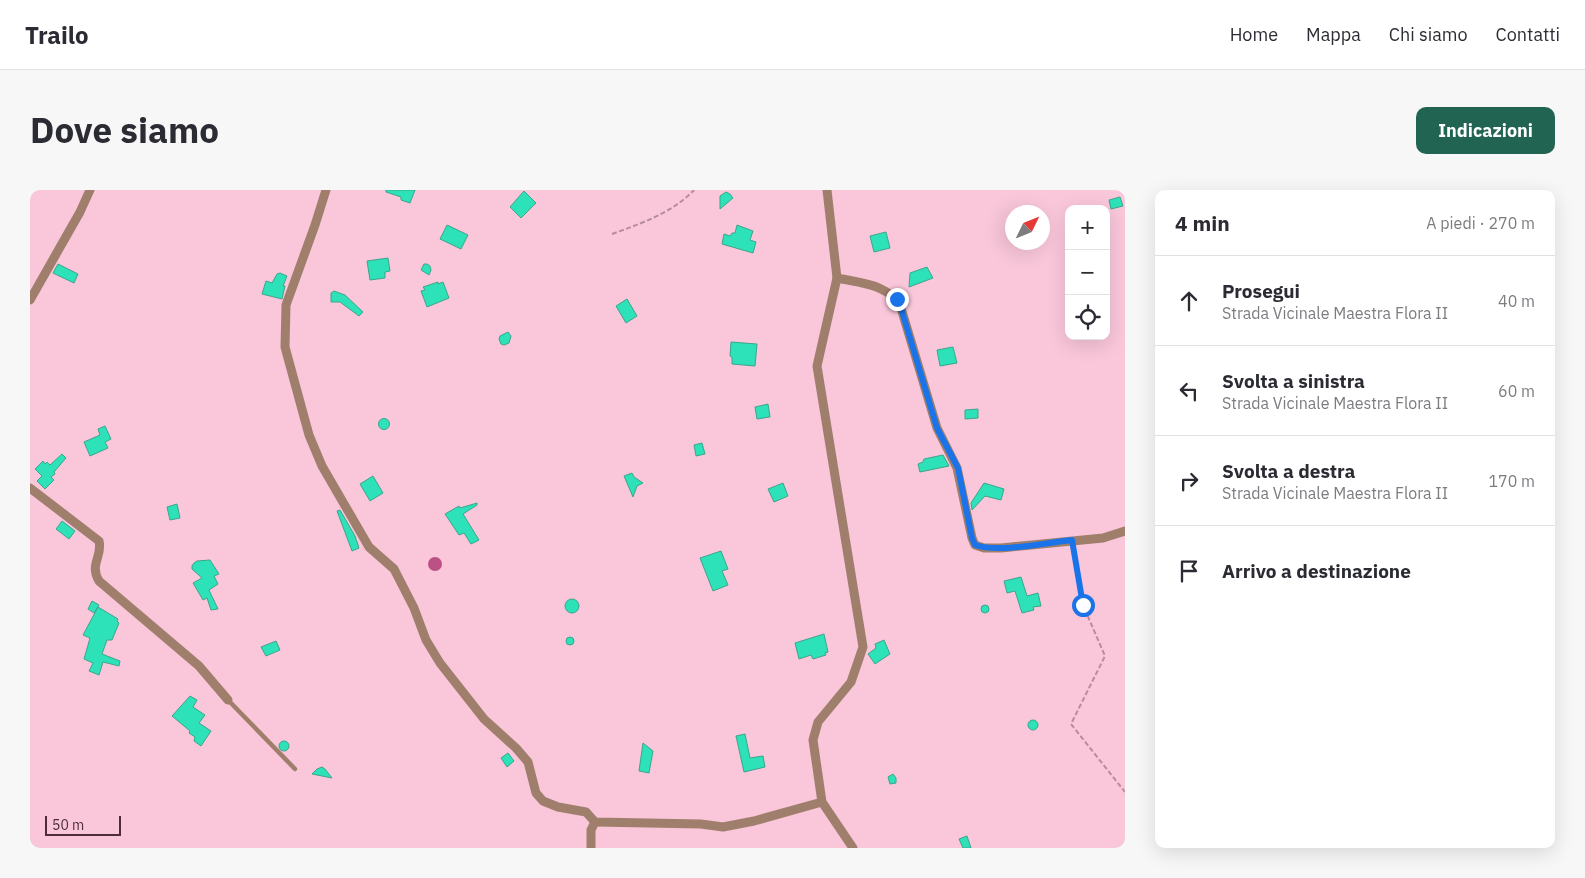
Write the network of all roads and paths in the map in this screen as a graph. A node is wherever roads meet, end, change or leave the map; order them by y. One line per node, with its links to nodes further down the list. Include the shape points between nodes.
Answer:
1 (90, 190): 7 (street)
2 (326, 190): 15 (street, via 286,305 285,347 309,435 322,466 369,547 394,569 440,663 484,719 528,762 536,793 543,801 558,807 586,812)
3 (694, 190): 5 (path, via 683,202 645,222)
4 (827, 190): 6 (street)
5 (612, 234)
6 (837, 278): 10 (street, via 874,286 897,299 934,420 958,468 975,545 1001,548); 14 (street, via 817,366 863,647 851,682 818,722 813,740)
7 (30, 300)
8 (30, 488): 11 (street, via 99,541 95,566 99,581 200,666)
9 (1125, 531): 10 (street, via 1103,538)
10 (1072, 540): 13 (path, via 1083,605 1104,656 1071,724)
11 (228, 700): 12 (lane)
12 (295, 770)
13 (1125, 792)
14 (822, 802): 15 (street, via 723,827); 17 (street)
15 (595, 822): 16 (street, via 591,830)
16 (591, 848)
17 (853, 848)

